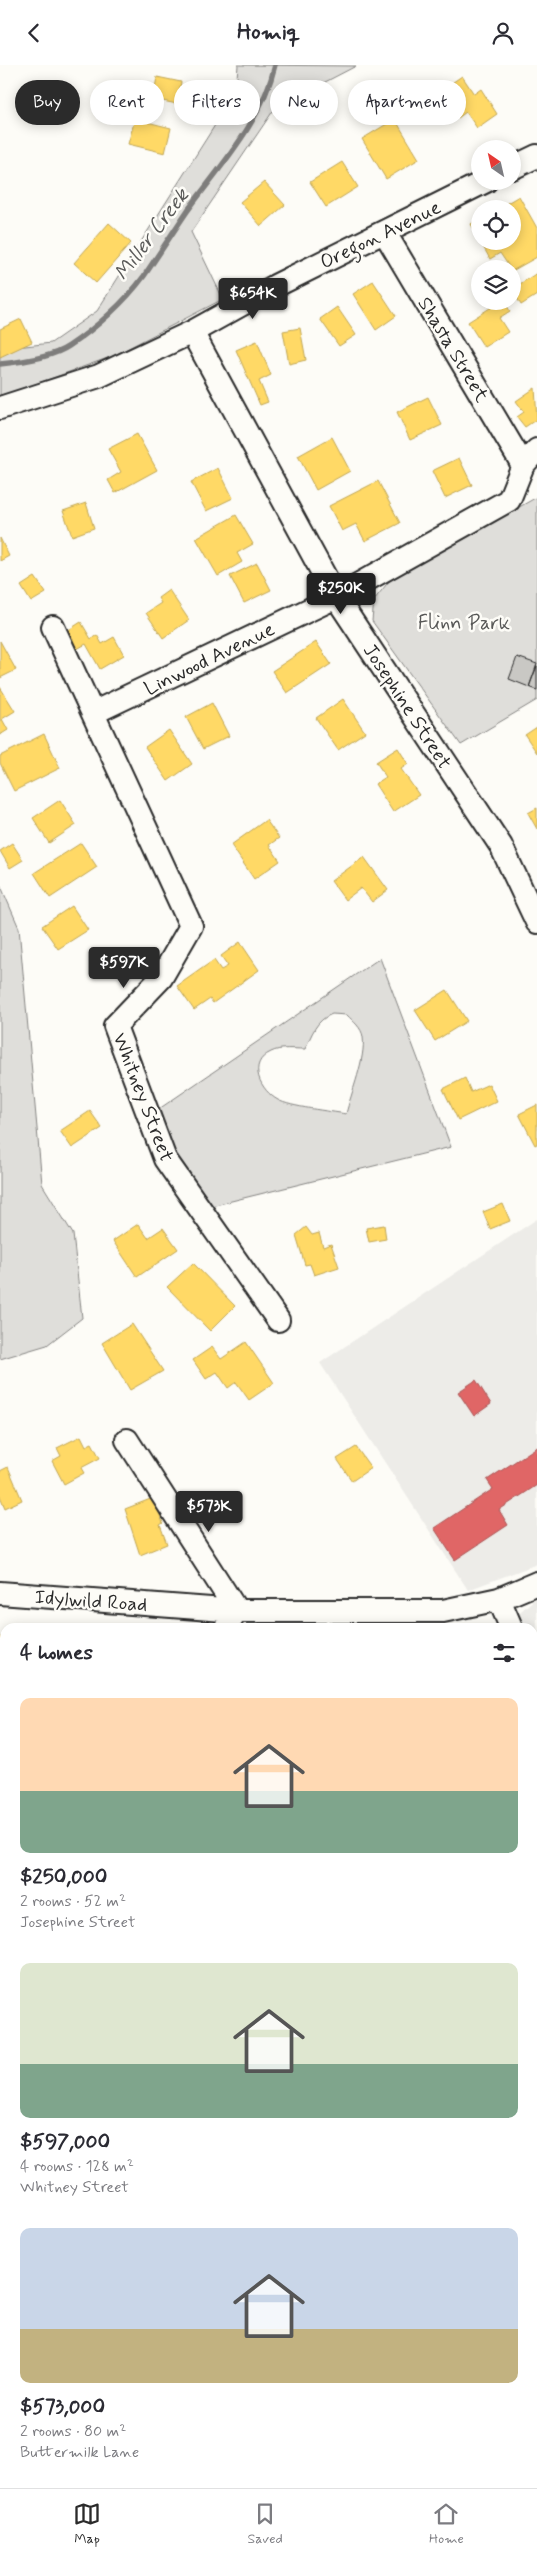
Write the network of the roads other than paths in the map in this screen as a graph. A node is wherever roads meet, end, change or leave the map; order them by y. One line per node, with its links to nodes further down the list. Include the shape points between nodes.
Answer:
1 (537, 156): 2 (street)
2 (521, 164)
3 (471, 189): 4 (street, Oregon Avenue)
4 (385, 233): 5 (street, Oregon Avenue, via 275,286); 7 (street, Shasta Street)
5 (192, 332): 6 (street, Oregon Avenue, via 99,376); 8 (street, Josephine Street)
6 (0, 407)
7 (530, 457): 8 (street, Linwood Avenue, via 509,500)
8 (336, 597): 10 (street, Linwood Avenue); 11 (street, Josephine Street, via 500,846)
9 (53, 627): 10 (street, Whitney Street)
10 (93, 713): 12 (street, Whitney Street, via 191,926 161,978 115,1026 165,1159)
11 (537, 921)
12 (278, 1320)
13 (127, 1440): 17 (street)
14 (537, 1583): 16 (street, Idylwild Road)
15 (0, 1593): 17 (street, Idylwild Road)
16 (499, 1599): 17 (street, Idylwild Road, via 443,1611); 18 (street)
17 (231, 1619)
18 (510, 1623)

